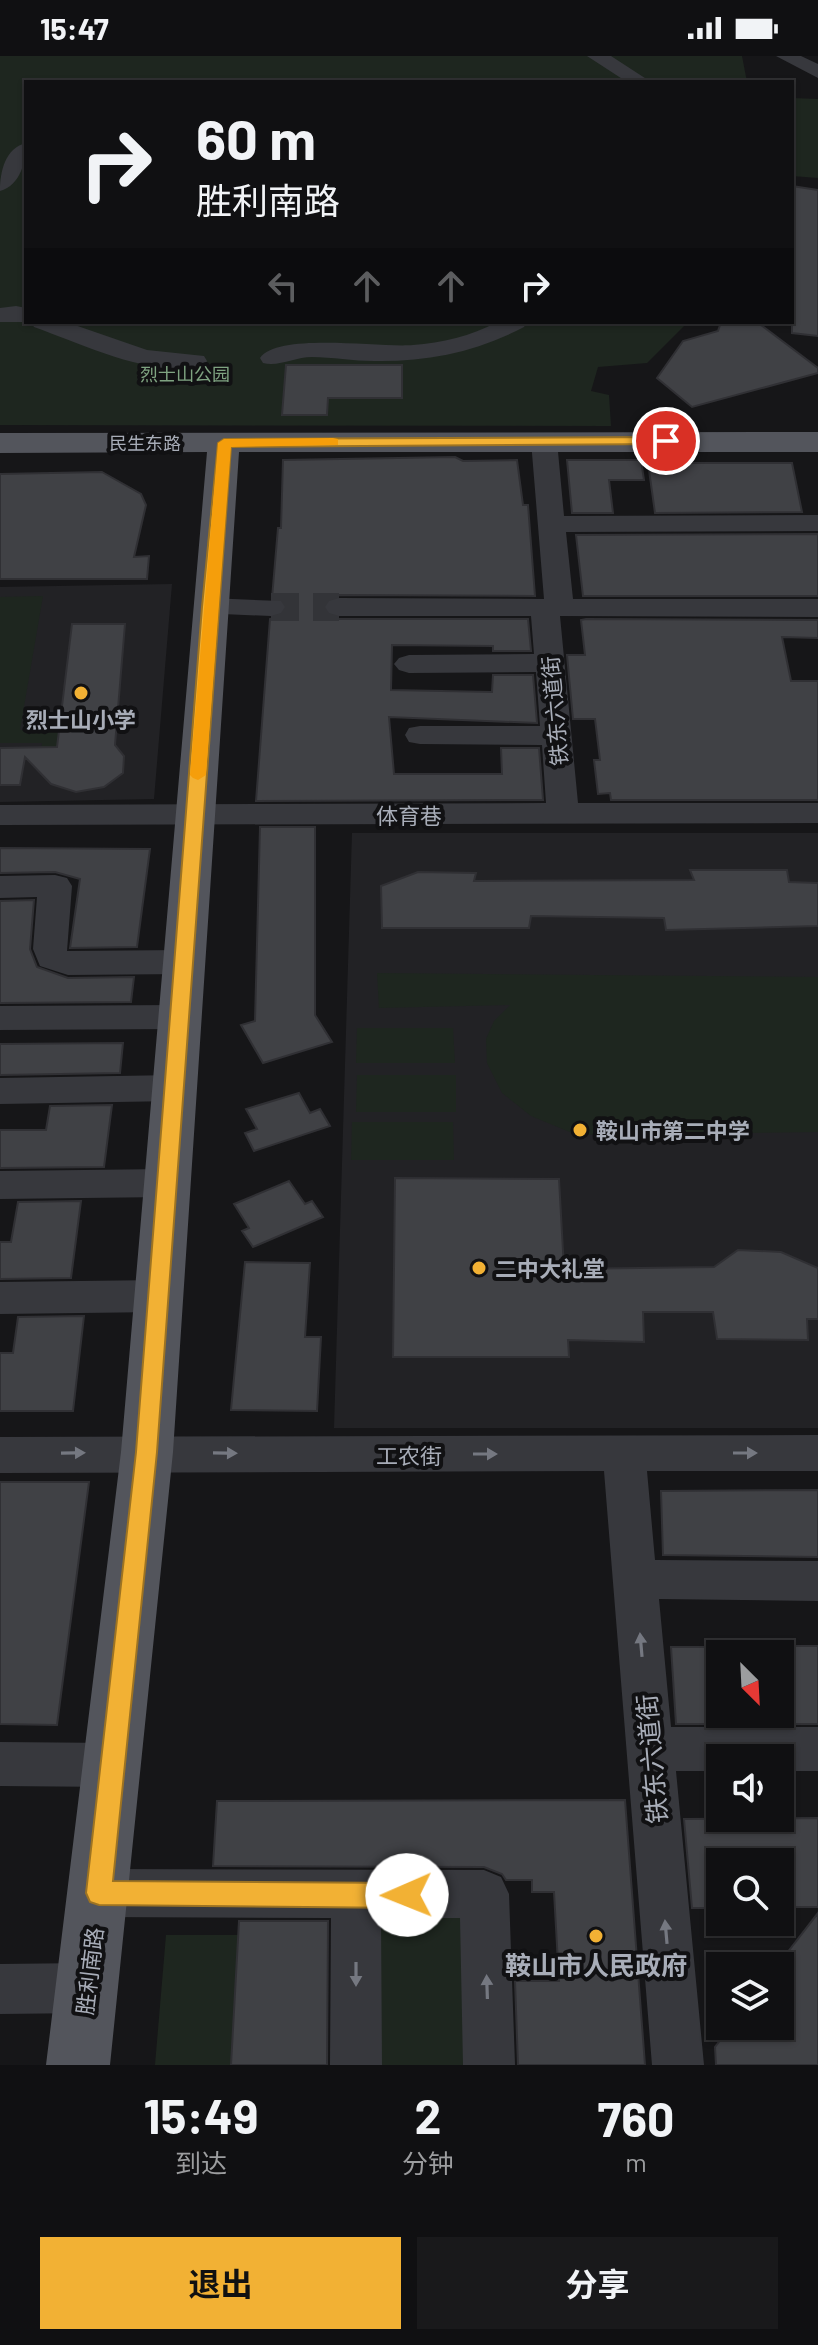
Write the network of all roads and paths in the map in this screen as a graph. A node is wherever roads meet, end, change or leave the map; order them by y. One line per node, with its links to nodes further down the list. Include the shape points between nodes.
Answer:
1 (597, 56): 4 (street)
2 (786, 56): 3 (street)
3 (818, 72)
4 (638, 80)
5 (24, 152): 6 (street)
6 (0, 184)
7 (49, 324): 10 (street, via 144,357)
8 (510, 324): 9 (street, via 455,347 399,354 303,348)
9 (272, 358)
10 (195, 361)
11 (544, 441): 12 (main road, 民生东路); 14 (main road, 民生东路); 16 (street, 铁东六道街)
12 (818, 442)
13 (0, 443): 14 (main road, 民生东路)
14 (224, 443): 17 (main road, 胜利南路)
15 (818, 523): 16 (street)
16 (551, 524): 20 (street, 铁东六道街)
17 (209, 607): 18 (street); 28 (main road, 胜利南路)
18 (271, 607)
19 (339, 607): 20 (street)
20 (552, 607): 21 (street); 22 (street, 铁东六道街)
21 (818, 608)
22 (550, 663): 23 (street); 25 (street, 铁东六道街)
23 (409, 664)
24 (420, 735): 25 (street)
25 (557, 736): 29 (street, 铁东六道街)
26 (818, 813): 29 (street, 体育巷)
27 (0, 815): 28 (street, 体育巷)
28 (196, 815): 29 (street, 体育巷); 31 (main road, 胜利南路)
29 (563, 815)
30 (0, 887): 31 (street, via 55,886 52,958 68,963)
31 (184, 962): 32 (main road, 胜利南路)
32 (179, 1017): 33 (street); 34 (main road, 胜利南路)
33 (0, 1018)
34 (175, 1088): 35 (street); 36 (main road, 胜利南路)
35 (0, 1091)
36 (166, 1183): 37 (street); 38 (main road, 胜利南路)
37 (0, 1185)
38 (160, 1296): 39 (street); 40 (main road, 胜利南路)
39 (0, 1298)
40 (147, 1452): 42 (street, 工农街, one-way to 42); 43 (street, 工农街, one-way to 40); 49 (main road, 胜利南路)
41 (818, 1453): 42 (street, 工农街, one-way to 41)
42 (624, 1454): 44 (street, 铁东六道街)
43 (0, 1455)
44 (635, 1579): 45 (street); 46 (street, 铁东六道街, one-way to 44)
45 (818, 1581)
46 (650, 1749): 47 (street); 57 (street, 铁东六道街, one-way to 46)
47 (818, 1749)
48 (0, 1764): 49 (street)
49 (114, 1765): 50 (main road, 胜利南路)
50 (99, 1893): 51 (street); 52 (main road, 胜利南路)
51 (356, 1896): 55 (street, one-way to 55); 56 (street, one-way to 51, via 484,1894)
52 (87, 1988): 53 (street); 54 (main road, 胜利南路)
53 (0, 1989)
54 (78, 2065)
55 (356, 2065)
56 (489, 2065)
57 (678, 2065)

